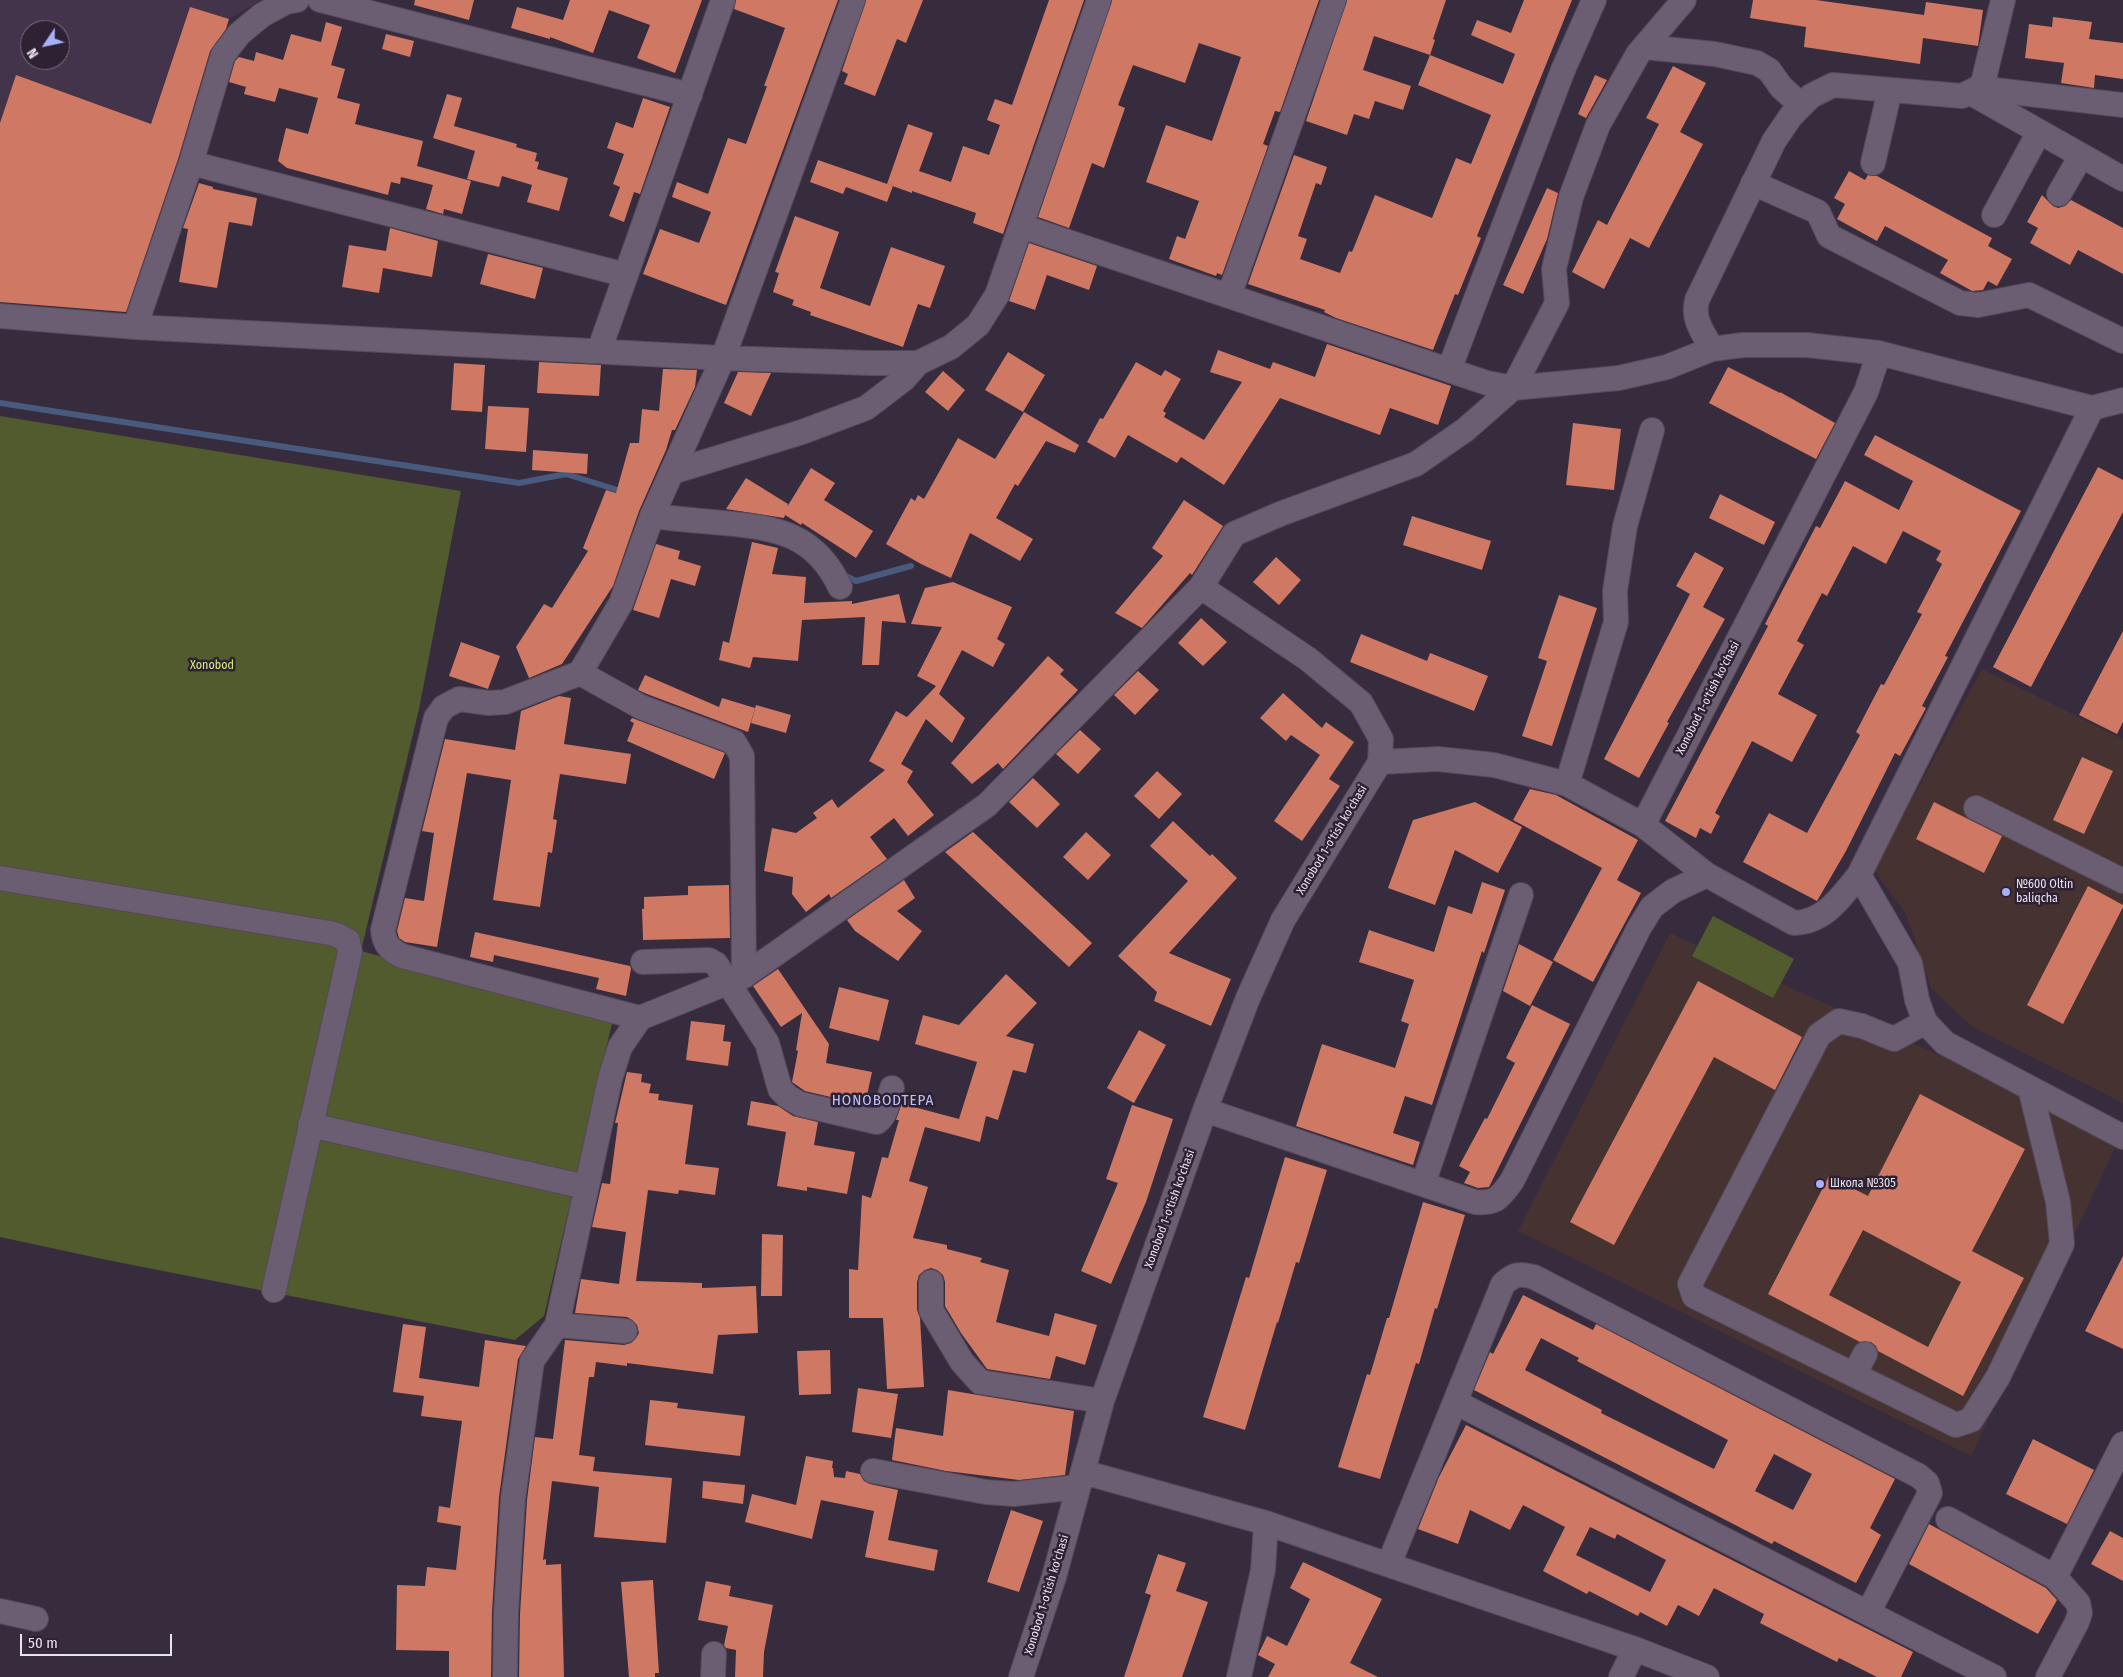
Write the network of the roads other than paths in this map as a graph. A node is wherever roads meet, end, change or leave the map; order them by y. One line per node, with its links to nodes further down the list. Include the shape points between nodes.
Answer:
1 (298, 0): 19 (street, via 286,2 262,15 239,34 223,55)
2 (320, 0): 13 (street)
3 (723, 0): 13 (street)
4 (853, 0): 33 (street)
5 (1099, 0): 24 (street)
6 (1334, 0): 26 (street)
7 (1594, 0): 35 (street)
8 (1684, 0): 10 (street)
9 (2003, 0): 12 (street, via 1986,74 1983,83)
10 (1644, 47): 14 (street, via 1715,54 1757,63 1769,70 1781,87); 36 (street, via 1598,125 1568,206 1554,269 1557,303)
11 (1890, 90): 12 (street, via 1962,96); 14 (street, via 1833,85 1810,96); 18 (street)
12 (1974, 91): 15 (street); 16 (street)
13 (690, 95): 25 (street)
14 (1802, 105): 21 (street, via 1774,141)
15 (2123, 105)
16 (2039, 132): 17 (street); 23 (street)
17 (2081, 156): 20 (street); 22 (street)
18 (1873, 162)
19 (191, 163): 25 (street); 28 (street)
20 (2123, 179)
21 (1753, 184): 29 (street, via 1818,212 1829,236 1960,303 1978,306 2029,295); 30 (street, via 1694,311)
22 (2059, 194)
23 (1994, 215)
24 (1021, 226): 26 (street); 34 (street, via 996,295 978,325 951,347)
25 (626, 275): 31 (street)
26 (1229, 296): 35 (street)
27 (0, 316): 28 (street)
28 (135, 327): 31 (street)
29 (2123, 341)
30 (1712, 350): 32 (street, via 1743,345 1807,345); 36 (street, via 1667,368 1619,378)
31 (599, 351): 33 (street)
32 (1879, 353): 38 (street); 48 (street, Xonobod 1-o'tish ko'chasi, via 1866,392)
33 (723, 358): 34 (street); 40 (street)
34 (918, 363): 40 (street, via 904,379 866,408 802,432)
35 (1449, 370): 36 (street)
36 (1513, 388): 43 (street, via 1465,430 1416,464 1234,534)
37 (2123, 400): 38 (street)
38 (2092, 408): 50 (street)
39 (1652, 430): 46 (street, via 1625,526 1615,591 1616,622)
40 (672, 472): 41 (street)
41 (656, 507): 42 (street, via 788,534 814,550 832,570); 44 (street, via 621,603)
42 (840, 587)
43 (1201, 587): 45 (street, via 1308,659 1360,702 1381,739); 55 (street, via 987,805)
44 (580, 674): 55 (street, via 641,707 734,742 742,756); 56 (street, via 505,702 459,699 444,707 436,718 383,930 384,941 392,952 402,956)
45 (1380, 762): 46 (street, via 1438,759 1494,765); 60 (street, Xonobod 1-o'tish ko'chasi, via 1284,920 1248,998)
46 (1567, 784): 48 (street)
47 (1976, 808): 52 (street)
48 (1642, 825): 49 (street)
49 (1707, 875): 50 (street, via 1794,923 1817,918 1833,907); 63 (street, via 1673,891 1652,907 1512,1181 1499,1198 1488,1203 1475,1202)
50 (1859, 875): 57 (street, via 1910,963)
51 (0, 878): 61 (street, via 330,933 344,938 350,952)
52 (2123, 882)
53 (1521, 895): 63 (street)
54 (643, 962): 55 (street, via 709,960)
55 (736, 980): 56 (street); 58 (street, via 767,1043 780,1088 788,1098 800,1104 877,1122 885,1114)
56 (640, 1018): 64 (street, via 620,1047)
57 (1925, 1022): 59 (street, via 1945,1042); 70 (street, via 1894,1039 1839,1021 1819,1035 1690,1284 1694,1296)
58 (892, 1088)
59 (2030, 1088): 62 (street); 70 (street, via 2058,1202 2062,1244 1998,1377 1971,1420 1956,1426)
60 (1205, 1110): 63 (street); 71 (street, Xonobod 1-o'tish ko'chasi)
61 (310, 1124): 64 (street); 66 (street)
62 (2123, 1137)
63 (1423, 1184)
64 (586, 1187): 67 (street)
65 (932, 1282): 71 (street, via 931,1310 962,1362 980,1382)
66 (274, 1290)
67 (557, 1325): 68 (street); 84 (street, via 532,1361 513,1499)
68 (625, 1331)
69 (1865, 1354): 70 (street)
70 (1854, 1375)
71 (1102, 1401): 75 (street, Xonobod 1-o'tish ko'chasi)
72 (1455, 1402): 78 (street); 81 (street); 81 (street, via 1503,1284 1511,1276 1521,1273 1534,1277 1927,1483 1928,1500)
73 (2123, 1444): 79 (street)
74 (873, 1471): 75 (street, via 986,1492 1014,1494)
75 (1081, 1479): 77 (street); 85 (street, Xonobod 1-o'tish ko'chasi, via 1054,1577)
76 (1948, 1519): 79 (street)
77 (1266, 1523): 78 (street); 86 (street, via 1263,1570)
78 (1389, 1564): 83 (street)
79 (2055, 1577): 90 (street, via 2078,1603 2080,1613)
80 (0, 1611): 82 (street)
81 (1868, 1613): 89 (street)
82 (36, 1619)
83 (1635, 1649): 87 (street); 88 (street)
84 (505, 1677)
85 (1021, 1677)
86 (1239, 1677)
87 (1620, 1677)
88 (1707, 1677)
89 (1994, 1677)
90 (2048, 1677)

